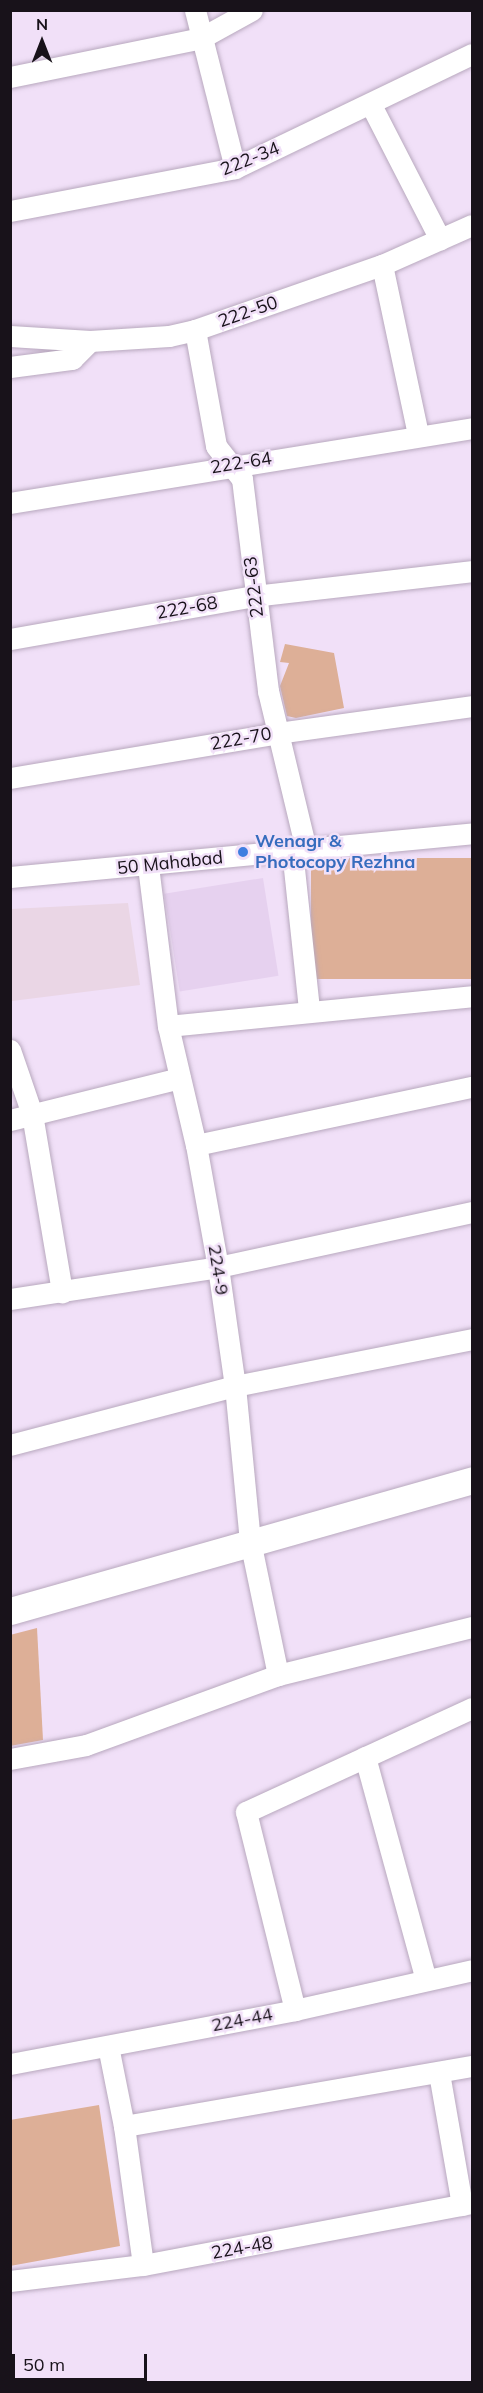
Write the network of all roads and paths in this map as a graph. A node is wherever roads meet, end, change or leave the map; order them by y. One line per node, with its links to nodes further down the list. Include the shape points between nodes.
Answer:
1 (195, 10): 3 (street)
2 (252, 10): 3 (street)
3 (201, 38): 5 (street); 7 (street)
4 (472, 54): 6 (street, 222-34)
5 (10, 77)
6 (371, 105): 7 (street, 222-34); 10 (street)
7 (235, 168): 8 (street, 222-34)
8 (10, 211)
9 (472, 225): 10 (street, 222-50)
10 (440, 239): 11 (street, 222-50)
11 (382, 265): 12 (street, 222-50); 17 (street)
12 (195, 330): 14 (street, 222-50, via 169,336); 18 (street, 222-63, via 216,447)
13 (10, 336): 14 (street, 222-50)
14 (90, 341): 15 (street, via 72,359)
15 (10, 367)
16 (472, 428): 17 (street, 222-64)
17 (418, 435): 18 (street, 222-64)
18 (230, 465): 19 (street, 222-64); 21 (street, 222-63, via 242,478)
19 (10, 503)
20 (472, 571): 21 (street, 222-68)
21 (254, 596): 22 (street, 222-68); 24 (street, 222-63)
22 (10, 639)
23 (472, 706): 24 (street, 222-70)
24 (278, 732): 25 (street, 222-70); 27 (street, 222-63)
25 (10, 778)
26 (472, 833): 27 (street, 50 Mahabad)
27 (299, 850): 28 (street, 50 Mahabad); 31 (street, 222-63)
28 (148, 866): 29 (street, 50 Mahabad); 32 (street, 224-9)
29 (10, 877)
30 (472, 996): 31 (street)
31 (309, 1009): 32 (street)
32 (168, 1026): 34 (street, 224-9)
33 (10, 1050): 36 (street)
34 (180, 1078): 36 (street); 38 (street, 224-9)
35 (472, 1088): 38 (street)
36 (32, 1114): 37 (street); 41 (street)
37 (10, 1120)
38 (196, 1145): 40 (street, 224-9)
39 (472, 1212): 40 (street)
40 (218, 1267): 41 (street); 44 (street, 224-9)
41 (62, 1292): 42 (street)
42 (10, 1299)
43 (472, 1339): 44 (street)
44 (235, 1386): 45 (street); 47 (street, 224-9)
45 (10, 1445)
46 (472, 1480): 47 (main road)
47 (250, 1540): 48 (main road); 50 (street, 224-9)
48 (10, 1611)
49 (472, 1627): 50 (street)
50 (278, 1676): 53 (street, via 86,1745)
51 (472, 1708): 52 (street)
52 (365, 1757): 55 (street); 56 (street, via 246,1812)
53 (10, 1759)
54 (472, 1970): 55 (street, 224-44)
55 (426, 1980): 56 (street, 224-44)
56 (296, 2010): 57 (street, 224-44)
57 (108, 2046): 58 (street, 224-44); 61 (street)
58 (10, 2064)
59 (472, 2067): 60 (street)
60 (439, 2073): 61 (street); 62 (street)
61 (124, 2126): 63 (street)
62 (467, 2204): 63 (street, 224-48)
63 (143, 2265): 64 (street, 224-48)
64 (10, 2281)

